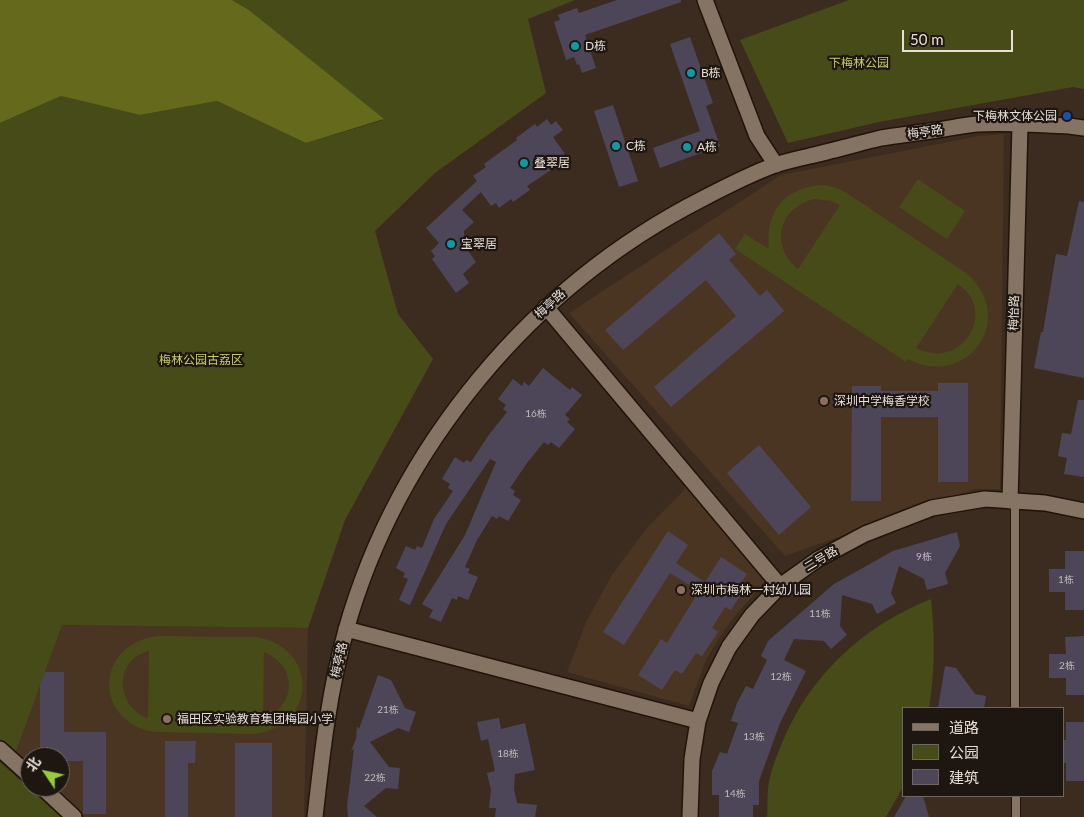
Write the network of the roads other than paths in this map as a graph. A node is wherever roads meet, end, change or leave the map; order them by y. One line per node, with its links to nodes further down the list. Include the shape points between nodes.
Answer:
1 (705, 0): 4 (street, via 757,136)
2 (1020, 125): 3 (street, 梅亭路); 4 (street, 梅亭路, via 977,124 880,138); 6 (street, 梅怡路)
3 (1084, 128)
4 (776, 165): 5 (street, 梅亭路, via 677,211 587,272)
5 (546, 307): 8 (street); 9 (street, 梅亭路, via 460,402 424,455 393,510 367,569)
6 (1012, 501): 7 (street, 二号路, via 1045,503); 8 (street, 二号路, via 985,499 932,508 865,534 818,559); 10 (lane)
7 (1084, 511)
8 (780, 586): 11 (street, 二号路, via 752,615 729,647 711,683)
9 (346, 629): 11 (street); 17 (street, 梅亭路, via 331,695)
10 (1015, 707)
11 (698, 721): 18 (street, 二号路, via 692,759)
12 (0, 749): 13 (street)
13 (20, 767)
14 (53, 797): 16 (street)
15 (1016, 797): 19 (lane)
16 (74, 817)
17 (315, 817)
18 (690, 817)
19 (1016, 817)

